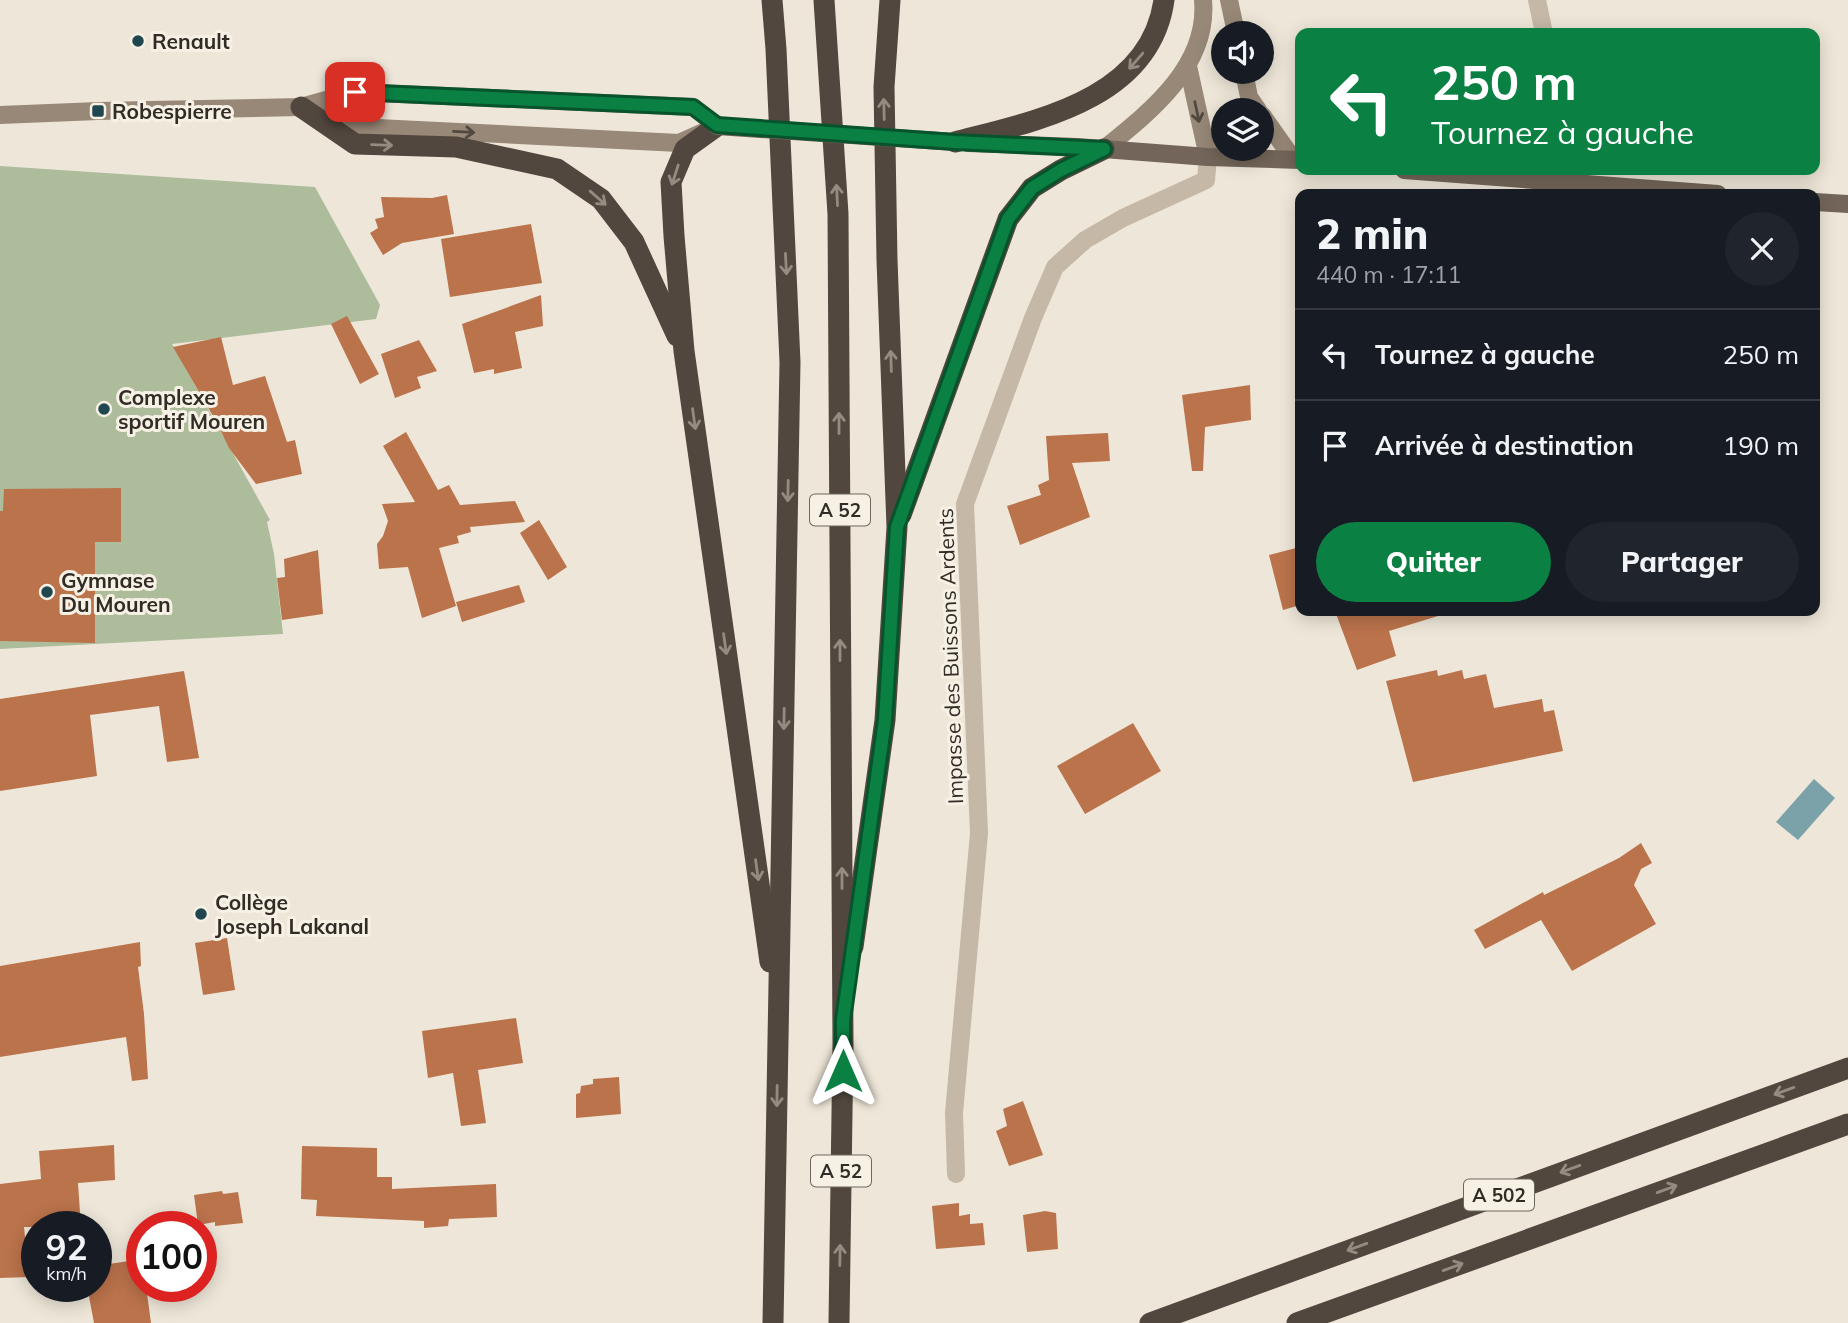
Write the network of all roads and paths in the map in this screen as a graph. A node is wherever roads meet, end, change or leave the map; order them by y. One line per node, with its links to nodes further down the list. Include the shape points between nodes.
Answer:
1 (772, 0): 29 (highway, A 52, one-way to 29, via 790,362)
2 (824, 0): 28 (highway, A 52, one-way to 2, via 838,214)
3 (890, 0): 27 (highway, one-way to 3, via 884,113)
4 (1164, 0): 15 (highway, one-way to 15, via 1154,36 1139,60 1105,90 1045,118)
5 (1203, 0): 10 (main road, via 1205,19)
6 (1229, 0): 8 (main road)
7 (1537, 0): 9 (street)
8 (1233, 21)
9 (1543, 28)
10 (1188, 66): 16 (main road, via 1150,112); 19 (main road, one-way to 19)
11 (301, 107): 12 (main road); 13 (main road, one-way to 13, via 356,127 679,143); 13 (main road, via 355,92 693,107); 26 (highway, one-way to 26, via 355,144 456,147 557,169 601,199 634,242)
12 (0, 115)
13 (717, 125): 15 (main road, bridge); 26 (highway, one-way to 26, via 685,149 671,181)
14 (1274, 130): 18 (main road)
15 (955, 142): 16 (main road)
16 (1104, 149): 19 (main road); 27 (highway, via 1032,188 1008,219)
17 (1211, 153): 19 (main road)
18 (1295, 156)
19 (1208, 157): 20 (main road); 32 (street, Impasse des Buissons Ardents, via 1206,180 1084,240 1055,267 965,504 979,833 954,1113)
20 (1295, 159)
21 (1542, 175): 22 (main road)
22 (1570, 176): 23 (main road)
23 (1677, 189)
24 (1820, 202): 25 (main road)
25 (1848, 204)
26 (684, 351): 29 (highway, one-way to 29)
27 (897, 527): 28 (highway, via 885,720)
28 (843, 1020): 34 (highway, A 52, one-way to 28)
29 (779, 1027): 33 (highway, A 52, one-way to 33)
30 (1848, 1068): 35 (highway, A 502, one-way to 35)
31 (1848, 1124): 36 (highway, A 502, one-way to 31)
32 (956, 1174)
33 (773, 1323)
34 (839, 1323)
35 (1150, 1323)
36 (1297, 1323)

